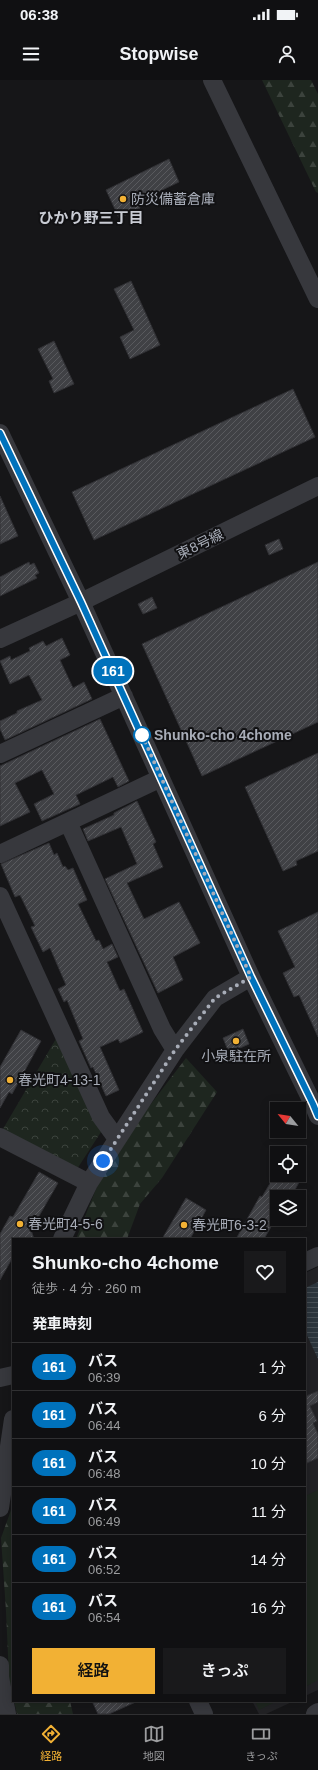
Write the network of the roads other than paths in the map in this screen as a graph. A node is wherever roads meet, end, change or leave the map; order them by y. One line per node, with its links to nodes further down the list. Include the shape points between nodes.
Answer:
1 (212, 80): 2 (street)
2 (318, 299)
3 (0, 433): 5 (street)
4 (318, 486): 5 (street, 東8号線)
5 (81, 602): 6 (street, 東8号線); 7 (street)
6 (0, 639)
7 (124, 696): 8 (street); 9 (street)
8 (0, 754)
9 (161, 778): 10 (street); 13 (street)
10 (68, 822): 11 (street); 14 (street, via 162,1029)
11 (0, 854)
12 (0, 896): 17 (street, via 101,1117)
13 (251, 977): 14 (street, via 215,998); 15 (street)
14 (175, 1050): 17 (street)
15 (318, 1116)
16 (0, 1137): 18 (street)
17 (117, 1139): 18 (street)
18 (89, 1183): 19 (street)
19 (62, 1238)
20 (318, 1256): 21 (street)
21 (306, 1262)
22 (12, 1376): 23 (street)
23 (0, 1378)
24 (12, 1426): 25 (street)
25 (0, 1508)
26 (0, 1664): 27 (street)
27 (0, 1677): 30 (street)
28 (198, 1702): 31 (street)
29 (318, 1712): 32 (street)
30 (7, 1714)
31 (204, 1714)
32 (315, 1714)

